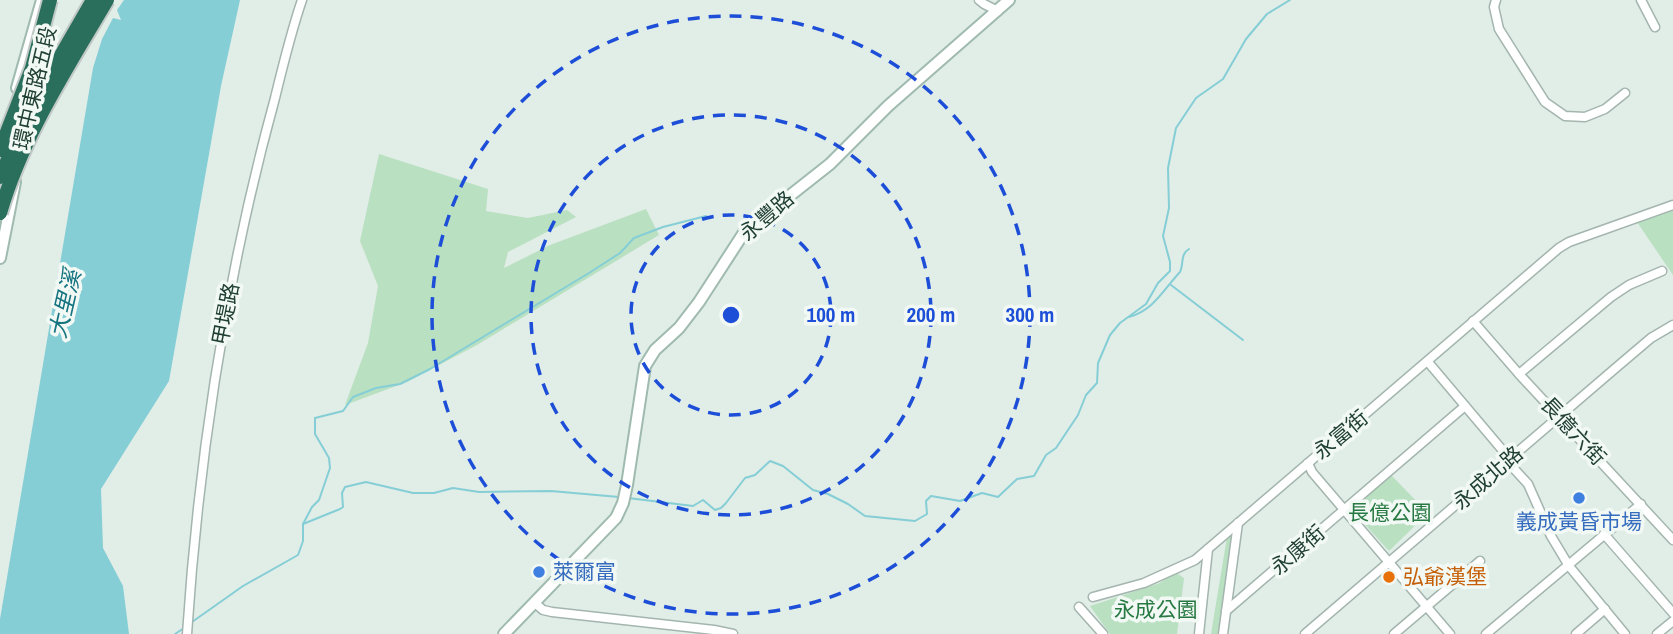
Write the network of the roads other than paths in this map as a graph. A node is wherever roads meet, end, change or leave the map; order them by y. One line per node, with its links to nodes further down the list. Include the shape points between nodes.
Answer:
1 (42, 0): 14 (street, 環中東路五段)
2 (50, 0): 14 (highway, bridge, via 32,68)
3 (55, 0): 15 (street, 環中東路五段)
4 (93, 0): 16 (highway, bridge, via 33,103)
5 (107, 0): 18 (highway, bridge, via 42,113)
6 (302, 0): 46 (street, 甲堤路, via 260,152 221,338)
7 (979, 0): 11 (street)
8 (1009, 0): 11 (street, 永豐路)
9 (1496, 0): 13 (street, via 1499,29 1545,102 1565,116 1585,117)
10 (1641, 0): 12 (street)
11 (998, 10): 39 (street, 永豐路, via 888,106 831,164 741,236 699,302 645,366 624,498 610,526)
12 (1655, 27)
13 (1625, 93)
14 (1, 147): 15 (street)
15 (21, 147): 19 (street, 環中東路五段)
16 (0, 177)
17 (1673, 205): 21 (street, 永富街, via 1563,246)
18 (0, 213)
19 (0, 258)
20 (1662, 271): 24 (street, via 1611,297)
21 (1473, 321): 23 (street, 永富街); 24 (street, 長億六街)
22 (1673, 325): 26 (street, 永成北路, via 1645,343)
23 (1428, 362): 25 (street); 28 (street, 永富街)
24 (1519, 374): 26 (street, 長億六街)
25 (1465, 406): 27 (street); 30 (street, 永康街)
26 (1559, 417): 27 (street, 永成北路); 29 (street, 長億六街)
27 (1507, 461): 36 (street, 永成北路); 37 (street, via 1528,484)
28 (1308, 463): 30 (street); 31 (street, 永富街)
29 (1641, 504): 32 (street); 33 (street, 長億六街)
30 (1344, 510): 36 (street); 43 (street, 永康街)
31 (1238, 523): 34 (street, 永富街); 43 (street)
32 (1604, 534): 37 (street); 44 (street)
33 (1673, 540)
34 (1208, 549): 38 (street, 永富街, via 1165,575); 50 (street)
35 (1480, 561): 40 (street)
36 (1389, 562): 40 (street); 52 (street, 永成北路)
37 (1569, 566): 42 (street); 55 (street)
38 (1093, 597)
39 (535, 603): 47 (street, 永豐路); 48 (street, via 552,612)
40 (1426, 606): 53 (street); 54 (street)
41 (1079, 607): 49 (street)
42 (1605, 609): 56 (street); 57 (street)
43 (1226, 611): 51 (street)
44 (1673, 613)
45 (1673, 621): 58 (street)
46 (187, 633)
47 (504, 634)
48 (733, 634)
49 (1103, 634)
50 (1199, 634)
51 (1223, 634)
52 (1305, 634)
53 (1394, 634)
54 (1450, 634)
55 (1486, 634)
56 (1576, 634)
57 (1625, 634)
58 (1657, 634)

